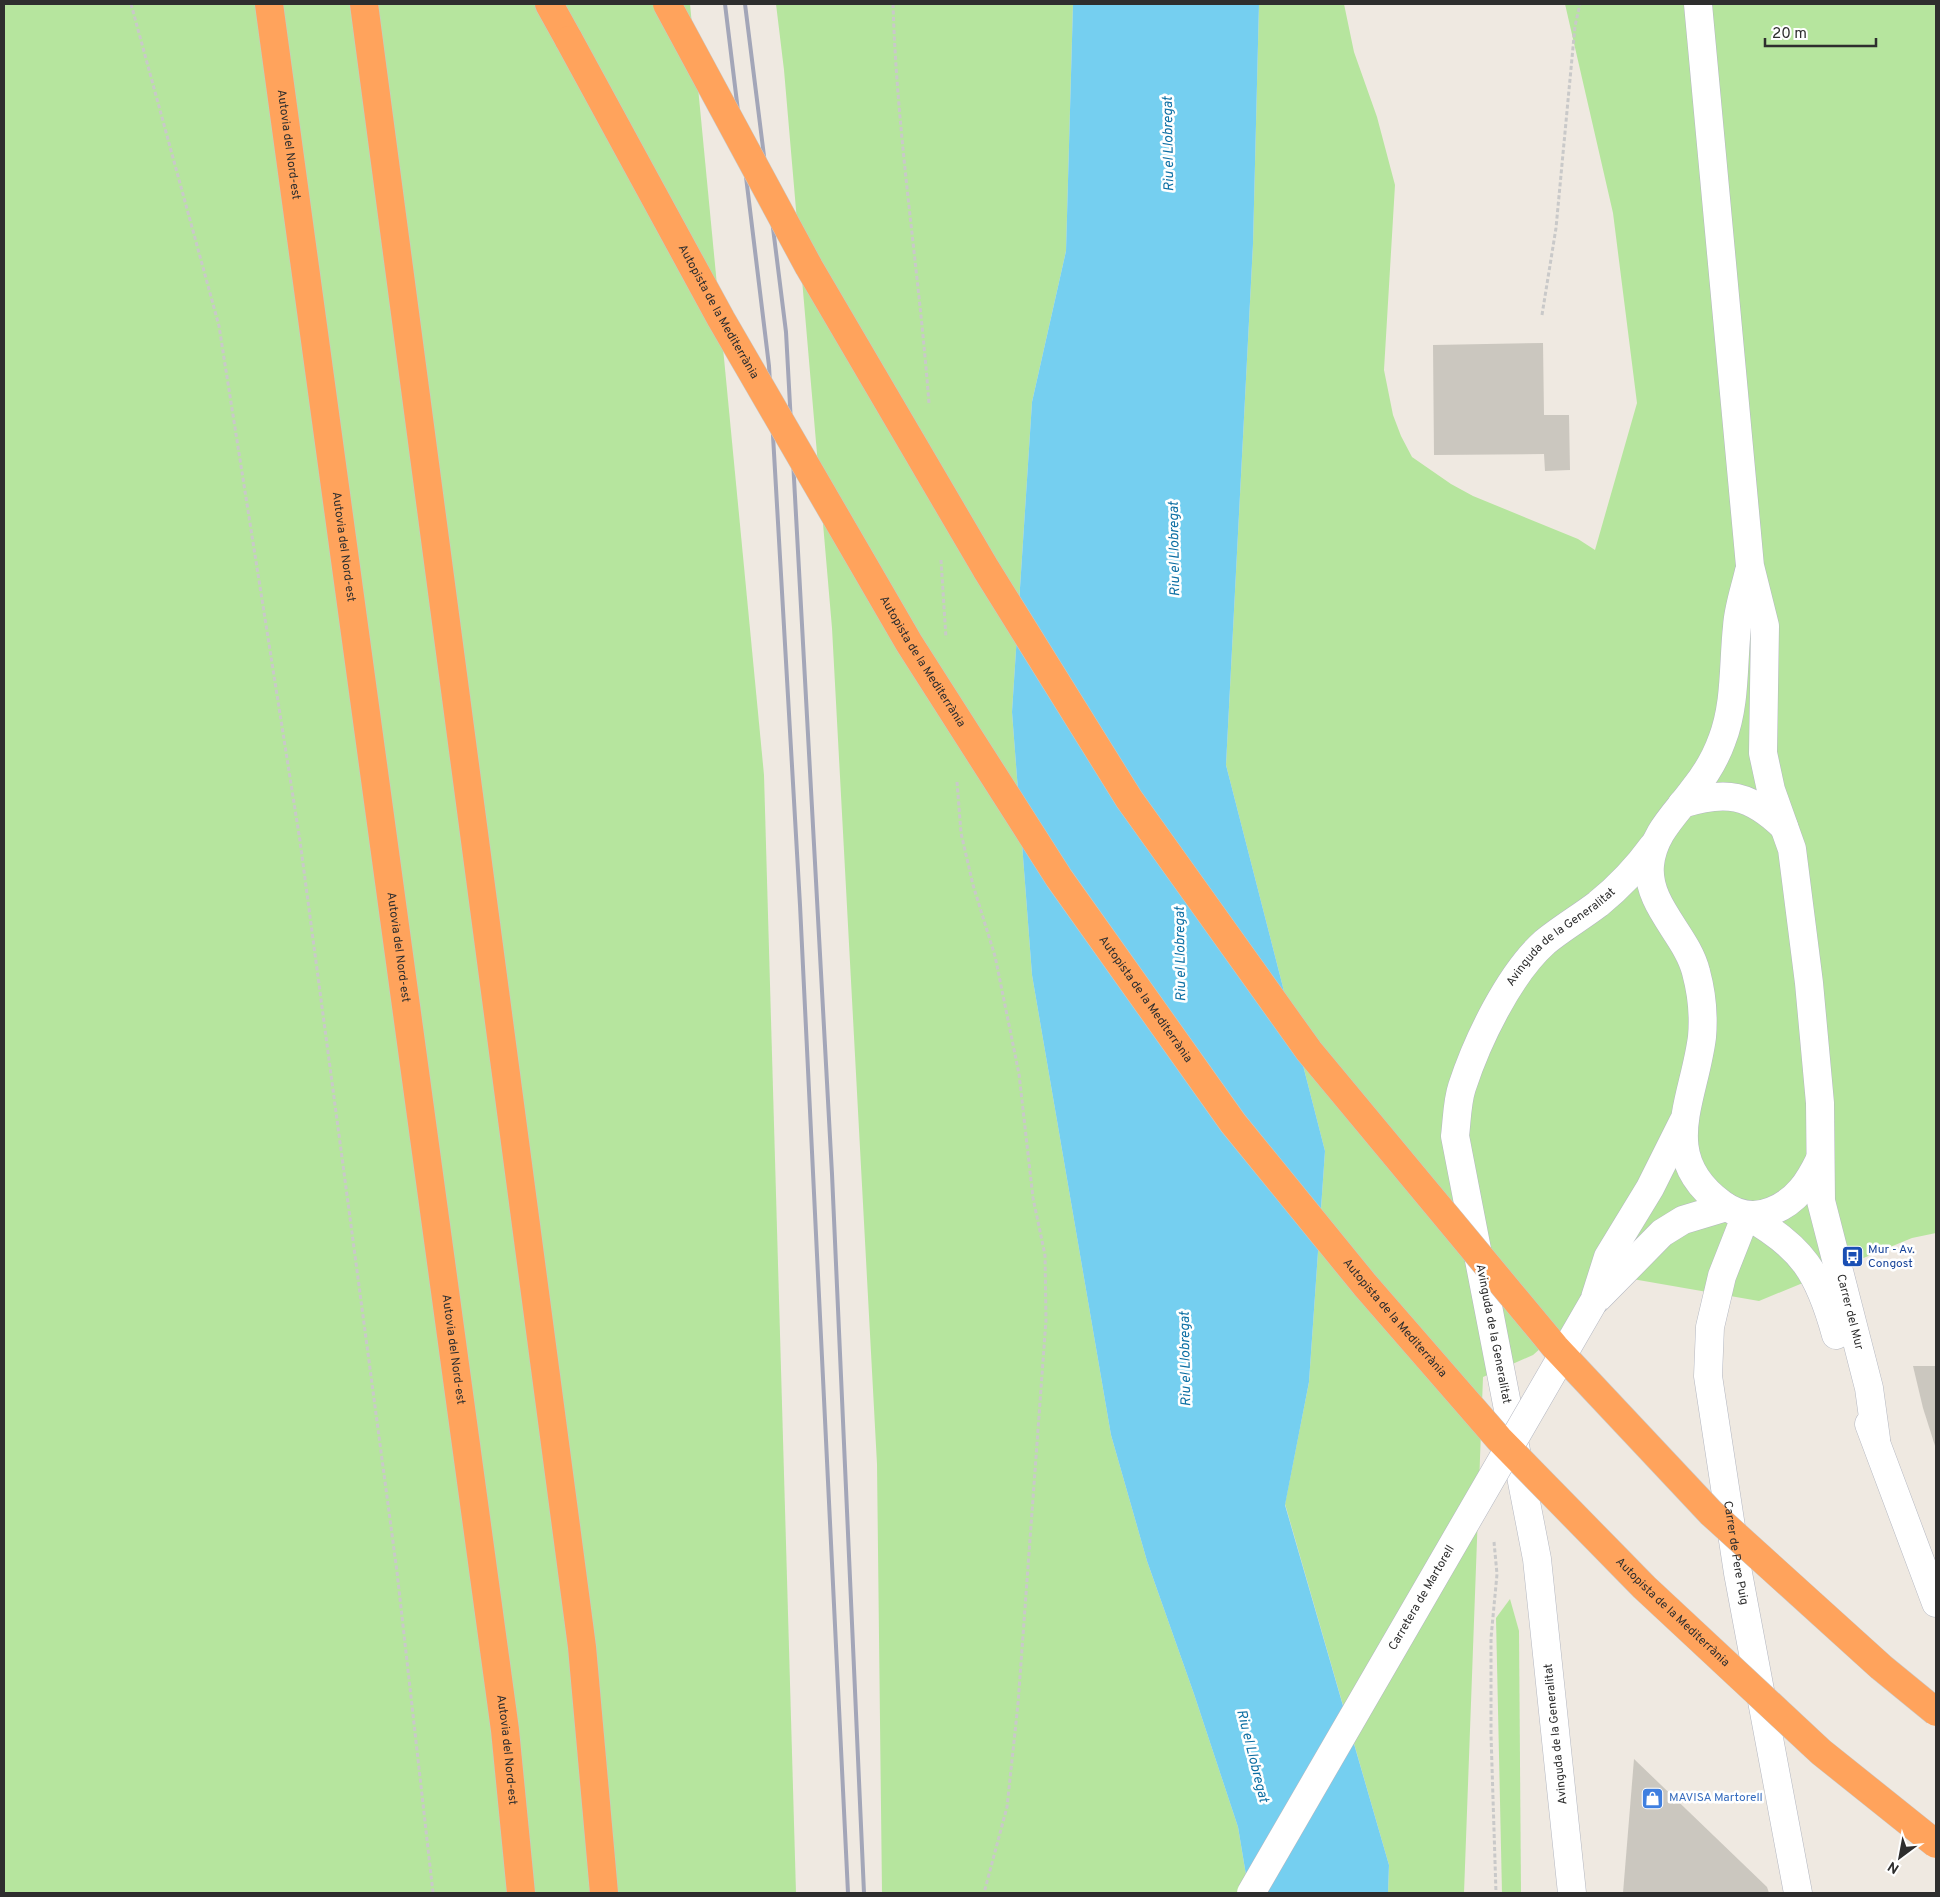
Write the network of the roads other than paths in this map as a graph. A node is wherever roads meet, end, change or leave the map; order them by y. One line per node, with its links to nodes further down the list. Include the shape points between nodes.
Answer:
1 (269, 4): 18 (highway, Autovia del Nord-est, via 505,1730)
2 (364, 4): 19 (highway, via 580,1637)
3 (549, 4): 17 (highway, Autopista de la Mediterrània, bridge, via 721,319 909,643 1059,878 1233,1123 1365,1285 1500,1440 1644,1587 1814,1746)
4 (667, 4): 16 (highway, bridge, via 809,267 986,569 1129,799 1308,1051 1555,1348 1711,1513 1881,1667)
5 (1698, 4): 6 (main road)
6 (1750, 566): 7 (main road, Avinguda de la Generalitat, via 1737,624 1731,703 1723,737 1704,775); 8 (main road, Carrer del Mur, via 1765,626 1763,753 1771,790)
7 (1682, 804): 8 (main road, via 1706,796 1737,798 1759,806); 9 (main road, Avinguda de la Generalitat)
8 (1785, 828): 11 (main road, Carrer del Mur, via 1796,873 1809,983 1820,1103)
9 (1653, 846): 10 (main road, via 1652,888 1696,970 1704,1007); 21 (main road, Avinguda de la Generalitat, via 1633,872 1597,905 1544,943 1496,1008 1462,1089 1455,1136 1537,1559)
10 (1685, 1119): 12 (main road, Carrer del Mur, via 1684,1150 1690,1171 1704,1191); 13 (main road, via 1650,1188 1608,1257)
11 (1821, 1157): 12 (main road, via 1808,1184 1789,1203 1770,1212); 14 (main road, Carrer del Mur, via 1821,1201 1869,1388)
12 (1736, 1211): 13 (main road, via 1683,1220 1662,1233); 14 (main road, Carrer del Mur, via 1773,1230 1793,1246 1812,1271 1826,1300 1850,1386); 22 (main road, Carrer de Pere Puig, via 1710,1328 1708,1376 1738,1573)
13 (1594, 1301): 20 (main road, Carretera de Martorell, bridge)
14 (1876, 1439): 15 (main road, Carrer del Mur)
15 (1936, 1603)
16 (1936, 1712)
17 (1936, 1844)
18 (521, 1893)
19 (604, 1893)
20 (1251, 1893)
21 (1572, 1893)
22 (1798, 1893)

